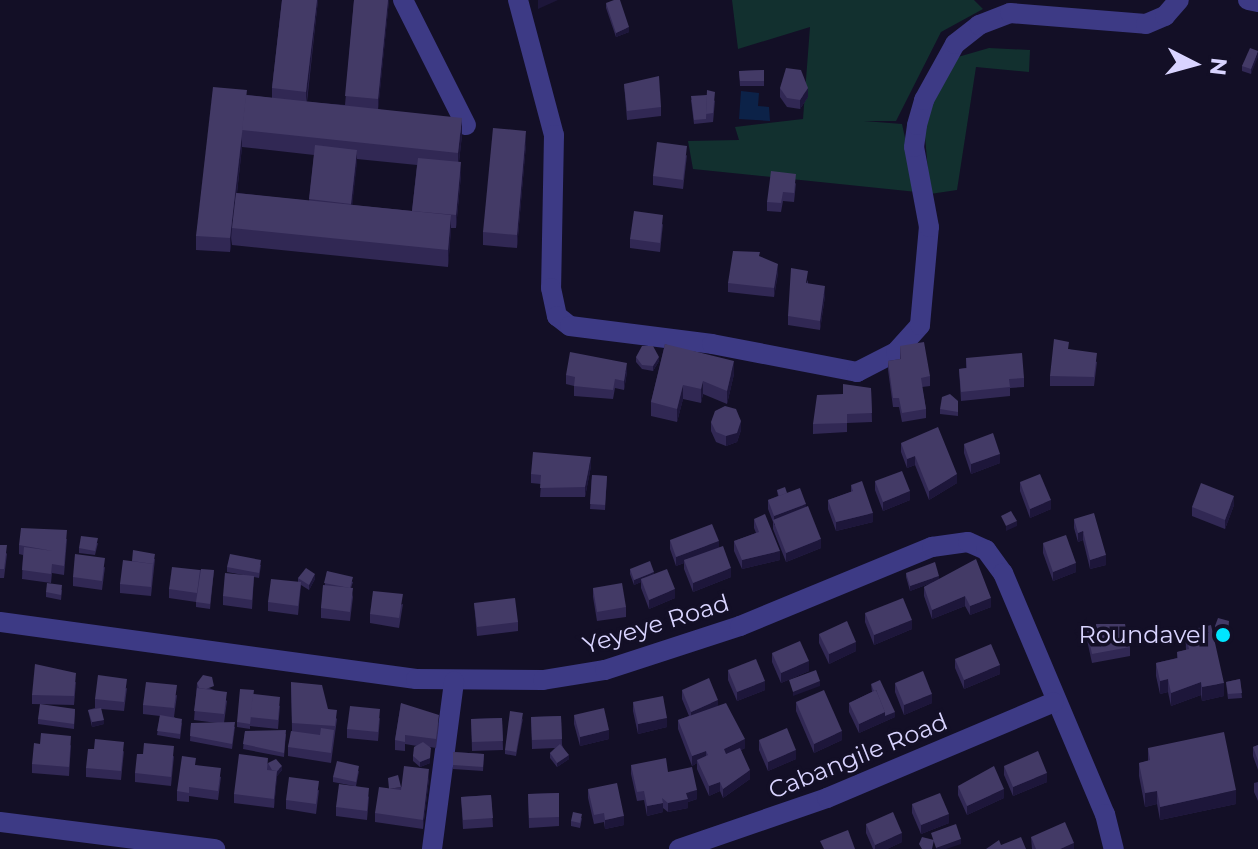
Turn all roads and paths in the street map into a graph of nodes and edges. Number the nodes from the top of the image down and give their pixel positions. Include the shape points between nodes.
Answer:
1 (403, 0) edge
2 (518, 0) edge
3 (1179, 0) edge
4 (1248, 0) edge
5 (1258, 2) edge
6 (466, 125) dead end
7 (0, 622) edge
8 (454, 681) junction
9 (1054, 702) junction
10 (0, 822) edge
11 (215, 849) edge
12 (432, 849) edge
13 (679, 849) edge
14 (1114, 849) edge

1 - 6 street
2 - 3 street via 554,135 551,288 557,316 570,326 712,344 857,372 896,352 920,325 929,227 914,147 924,100 955,44 979,25 1010,13 1146,24 1165,16
4 - 5 street
7 - 8 street, Yeyeye Road
8 - 9 street, Yeyeye Road via 543,680 605,670 740,626 932,547 968,542 996,560
8 - 12 street
9 - 13 street, Cabangile Road via 827,798
9 - 14 street, Yeyeye Road via 1105,814
10 - 11 street

